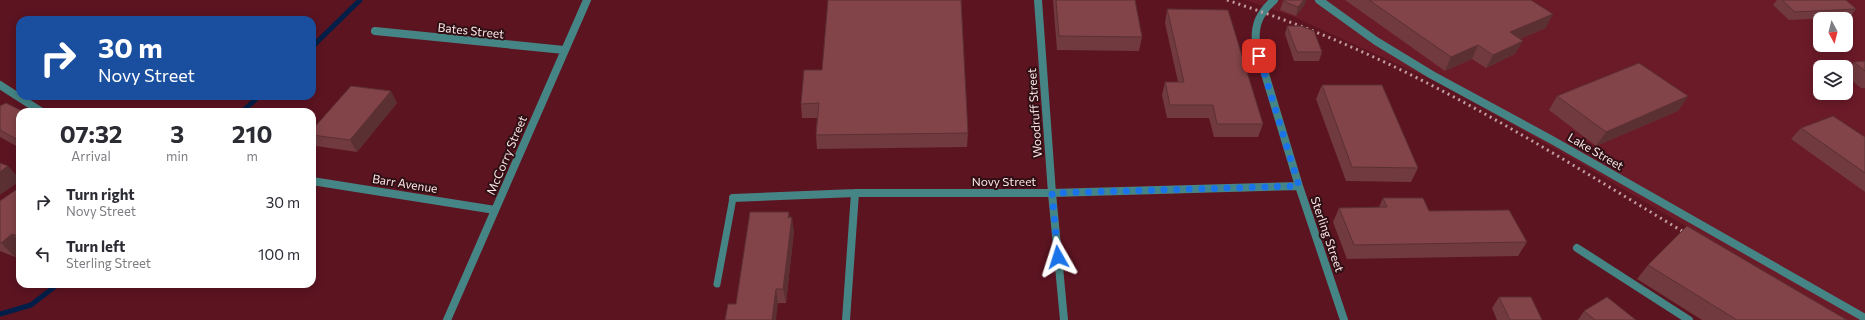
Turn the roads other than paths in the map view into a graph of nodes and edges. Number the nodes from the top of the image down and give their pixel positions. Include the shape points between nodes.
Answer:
1 (587, 0) edge
2 (1038, 0) edge
3 (1274, 0) edge
4 (1319, 0) edge
5 (375, 31) dead end
6 (564, 50) junction
7 (0, 85) edge
8 (16, 95) edge
9 (23, 100) edge
10 (36, 108) edge
11 (316, 182) edge
12 (1299, 186) junction
13 (855, 193) junction
14 (1052, 193) junction
15 (733, 198) joint
16 (495, 210) junction
17 (1577, 248) dead end
18 (717, 284) dead end
19 (1865, 318) edge
20 (447, 320) edge
21 (846, 320) edge
22 (1064, 320) edge
23 (1344, 320) edge
24 (1689, 320) edge

1 - 6 street, McCorry Street
2 - 14 street, Woodruff Street
3 - 12 street, Sterling Street via 1262,11 1254,31
4 - 19 street, Lake Street via 1376,41 1432,76 1552,140
5 - 6 street, Bates Street
6 - 16 street, McCorry Street
7 - 8 street
9 - 10 street
11 - 16 street, Barr Avenue
12 - 14 street, Novy Street
12 - 23 street, Sterling Street
13 - 14 street, Novy Street
13 - 15 street, Novy Street
13 - 21 street
14 - 22 street, Woodruff Street
15 - 18 lane
16 - 20 street, McCorry Street
17 - 24 street

